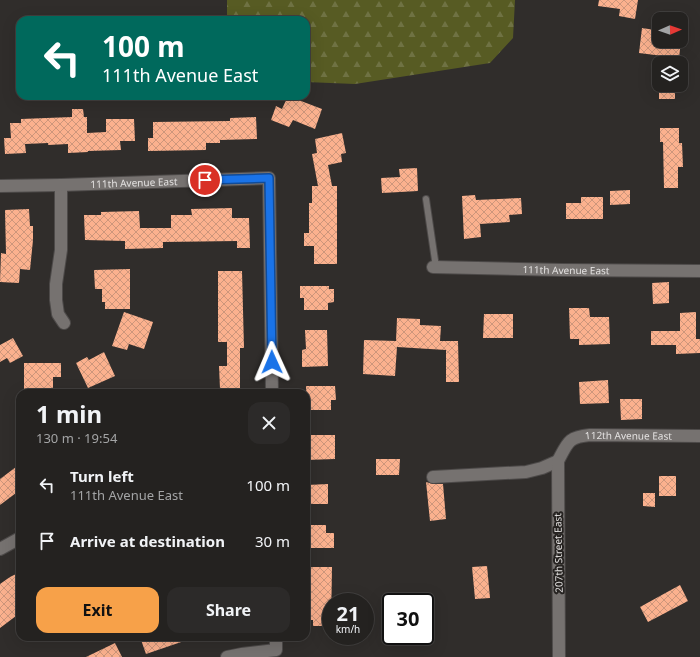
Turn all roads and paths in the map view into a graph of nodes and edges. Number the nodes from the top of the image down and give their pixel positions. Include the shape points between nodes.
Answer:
1 (62, 185) junction
2 (0, 186) edge
3 (426, 199) dead end
4 (434, 267) joint
5 (700, 271) edge
6 (64, 323) dead end
7 (272, 389) edge
8 (700, 436) edge
9 (564, 450) joint
10 (558, 461) junction
11 (434, 477) dead end
12 (16, 540) edge
13 (0, 549) edge
14 (276, 641) edge
15 (227, 657) edge
16 (559, 657) edge

1 - 2 street, 111th Avenue East
1 - 6 street via 61,250 56,300 58,314
1 - 7 street, 111th Avenue East via 269,178
3 - 4 lane
4 - 5 street, 111th Avenue East
8 - 9 street, 112th Avenue East via 581,436 568,441
9 - 10 street, 207th Street East
10 - 11 street via 526,472
10 - 16 street, 207th Street East
12 - 13 street
14 - 15 street via 276,650

